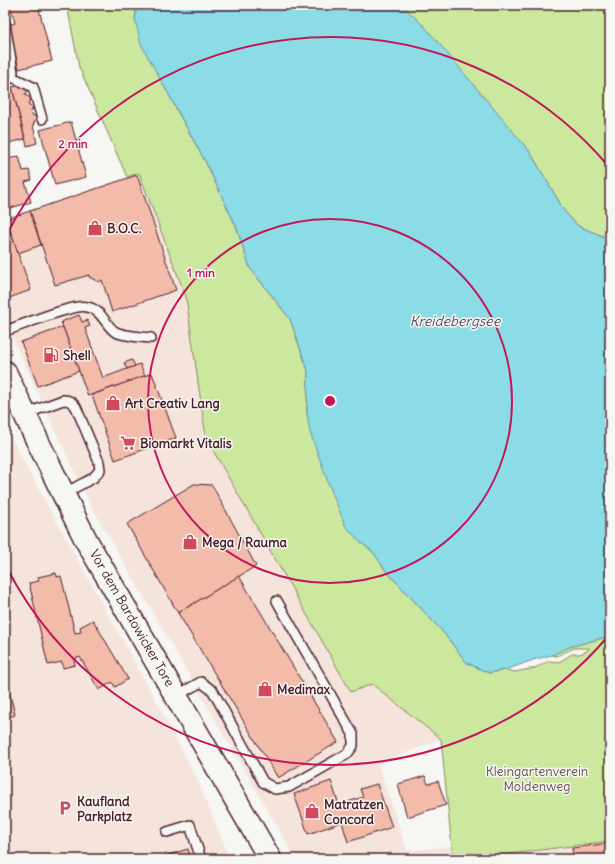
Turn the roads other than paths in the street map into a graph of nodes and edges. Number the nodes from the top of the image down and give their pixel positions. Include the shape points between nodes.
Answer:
1 (5, 24) edge
2 (6, 77) edge
3 (42, 118) dead end
4 (5, 332) edge
5 (150, 338) dead end
6 (5, 372) edge
7 (24, 414) junction
8 (63, 494) junction
9 (277, 601) dead end
10 (176, 696) junction
11 (167, 832) dead end
12 (201, 859) edge
13 (270, 859) edge

1 - 2 lane via 13,72
2 - 3 lane via 33,87
4 - 5 lane via 66,310 87,306 98,312 114,331
6 - 7 main road, Vor dem Bardowicker Tore
7 - 8 main road, Vor dem Bardowicker Tore
7 - 8 lane via 63,400 73,402 76,407 100,470 93,478
8 - 10 main road, Vor dem Bardowicker Tore via 86,540
9 - 10 lane via 352,734 353,746 347,754 289,787 275,789 263,782 213,691 201,682
10 - 13 main road, Vor dem Bardowicker Tore
11 - 12 lane via 190,825

